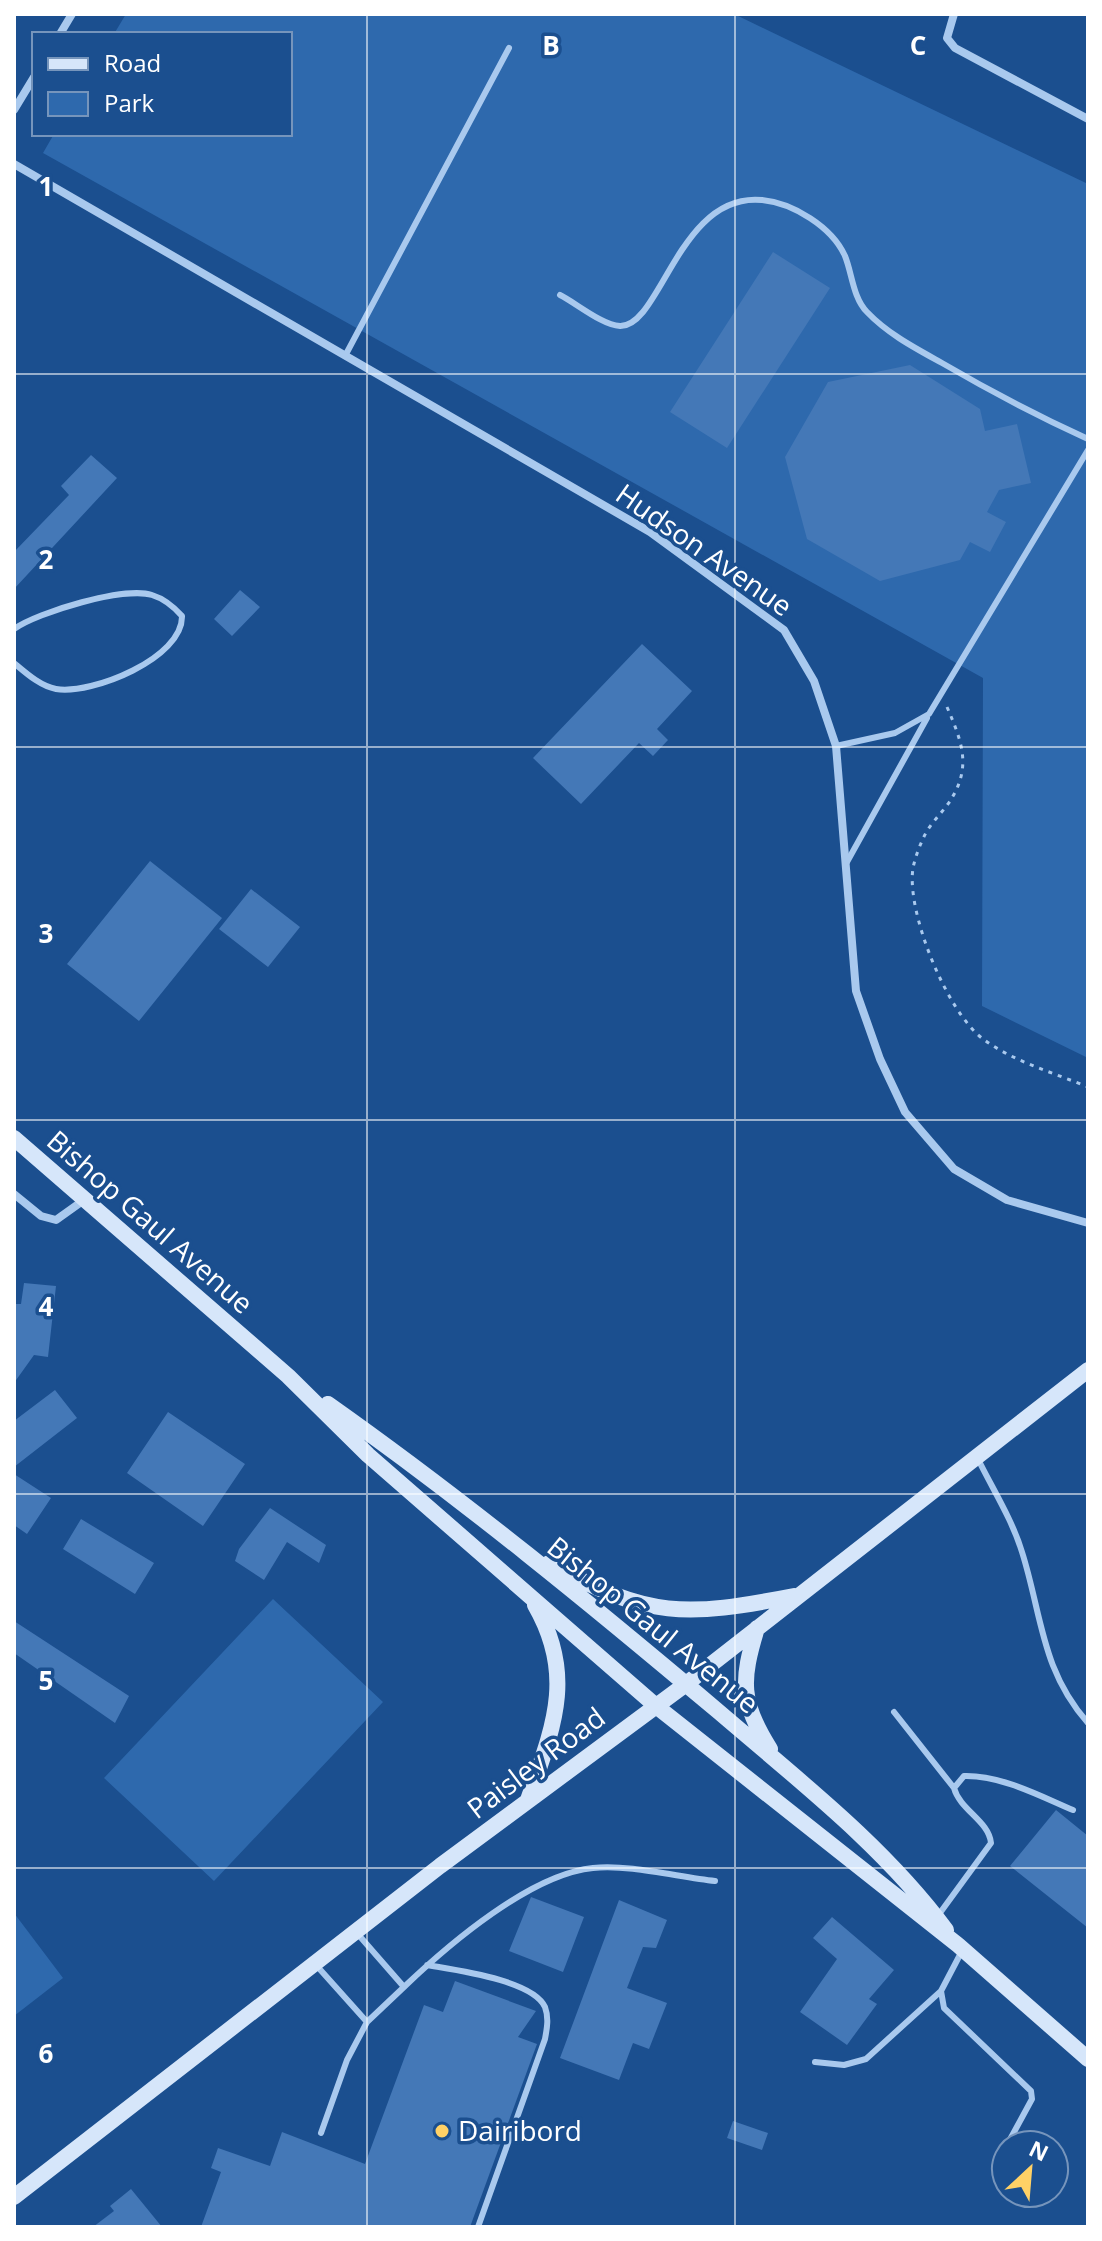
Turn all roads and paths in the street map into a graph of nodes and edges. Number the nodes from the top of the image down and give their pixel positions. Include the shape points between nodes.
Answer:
1 (72, 14) edge
2 (954, 14) edge
3 (61, 32) edge
4 (509, 48) dead end
5 (32, 80) edge
6 (14, 110) edge
7 (1088, 119) edge
8 (14, 164) edge
9 (560, 295) dead end
10 (345, 356) junction
11 (1088, 439) edge
12 (1088, 450) edge
13 (14, 629) edge
14 (14, 663) edge
15 (942, 696) junction
16 (929, 714) junction
17 (836, 746) junction
18 (847, 862) junction
19 (1088, 1087) edge
20 (14, 1138) edge
21 (14, 1194) edge
22 (84, 1200) junction
23 (1088, 1223) edge
24 (1088, 1370) edge
25 (288, 1376) junction
26 (977, 1457) junction
27 (509, 1541) junction
28 (527, 1591) junction
29 (796, 1595) junction
30 (758, 1626) junction
31 (686, 1684) junction
32 (656, 1706) junction
33 (894, 1712) dead end
34 (1088, 1723) edge
35 (779, 1763) junction
36 (954, 1788) junction
37 (527, 1801) junction
38 (1073, 1810) dead end
39 (715, 1881) dead end
40 (937, 1917) junction
41 (356, 1932) junction
42 (960, 1947) junction
43 (315, 1964) junction
44 (427, 1965) junction
45 (404, 1987) junction
46 (941, 1991) junction
47 (367, 2022) junction
48 (1088, 2059) edge
49 (815, 2062) dead end
50 (1016, 2129) edge
51 (321, 2133) dead end
52 (14, 2197) edge
53 (478, 2227) edge

1 - 3 street
2 - 7 street via 947,38 955,48
4 - 10 lane
5 - 6 street
8 - 10 street, Hudson Avenue
9 - 11 lane via 615,324 630,322 703,219 730,202 763,200 797,211 824,228 844,253 864,309 891,334 1008,402
10 - 17 street, Hudson Avenue via 650,532 784,630 814,681
12 - 15 lane
13 - 14 lane via 48,612 107,597 150,594 182,616 177,636 152,661 104,681 55,689
15 - 16 lane
15 - 19 path via 965,749 951,799 924,835 913,869 929,952 950,1002 980,1037 1014,1059
16 - 17 lane via 895,733
16 - 18 lane
17 - 18 street, Hudson Avenue
18 - 23 street, Hudson Avenue via 856,991 905,1112 954,1169 1007,1200
20 - 22 main road, Bishop Gaul Avenue
21 - 22 street via 41,1216 56,1220
22 - 25 main road, Bishop Gaul Avenue
24 - 26 main road, Paisley Road
25 - 27 main road, Bishop Gaul Avenue via 429,1475
25 - 28 main road, Bishop Gaul Avenue via 368,1455
26 - 29 main road, Paisley Road
26 - 34 lane via 1018,1539 1052,1667
27 - 29 main road via 587,1585 653,1609 722,1610
27 - 31 main road, Bishop Gaul Avenue
28 - 32 main road, Bishop Gaul Avenue
28 - 37 main road via 554,1646 560,1682 548,1742
29 - 30 main road, Paisley Road
30 - 31 main road, Paisley Road
30 - 35 main road via 746,1663 747,1707
31 - 32 main road, Paisley Road
31 - 35 main road, Bishop Gaul Avenue
32 - 37 main road, Paisley Road
32 - 42 main road, Bishop Gaul Avenue
33 - 36 lane
35 - 40 main road, Bishop Gaul Avenue via 867,1842
36 - 38 lane via 964,1776 976,1776
36 - 40 lane via 957,1800 990,1835 991,1843
37 - 41 main road, Paisley Road
39 - 44 lane via 596,1867 564,1873 522,1893
40 - 42 main road, Bishop Gaul Avenue
41 - 43 main road, Paisley Road
41 - 45 lane
42 - 46 lane
42 - 48 main road, Bishop Gaul Avenue
43 - 47 lane
43 - 52 main road, Paisley Road
44 - 45 lane
44 - 53 lane via 528,1991 544,2004 548,2018
45 - 47 lane
46 - 49 lane via 866,2059 844,2065
46 - 50 lane via 944,2008 957,2024 1031,2091
47 - 51 lane

